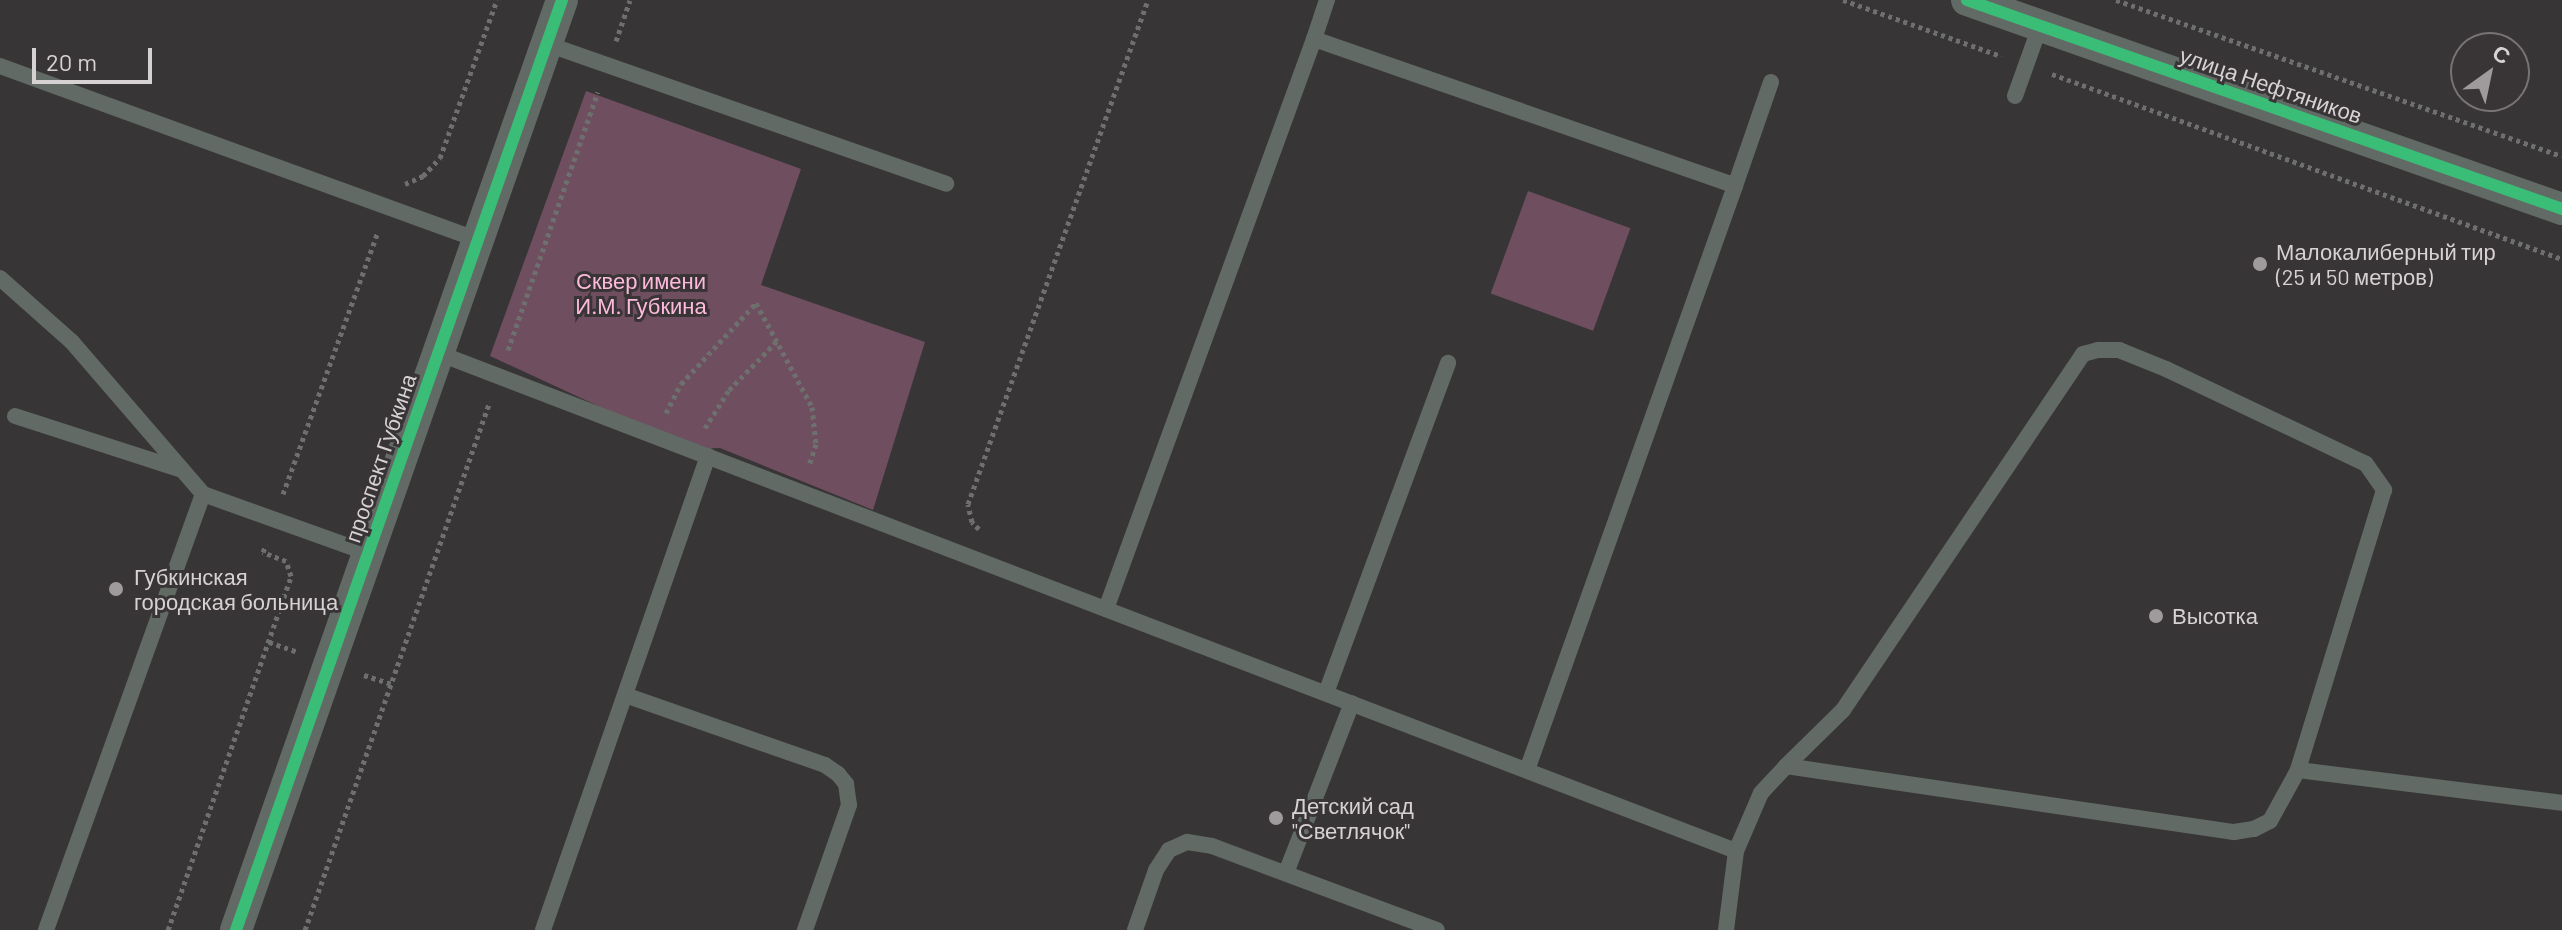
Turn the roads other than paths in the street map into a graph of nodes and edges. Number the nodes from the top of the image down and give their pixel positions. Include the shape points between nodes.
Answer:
1 (562, 0) edge
2 (1327, 0) edge
3 (1967, 0) edge
4 (2040, 26) junction
5 (1314, 39) junction
6 (547, 44) junction
7 (0, 66) edge
8 (1771, 82) dead end
9 (2015, 96) dead end
10 (946, 184) dead end
11 (1735, 186) junction
12 (2562, 209) edge
13 (478, 240) junction
14 (0, 278) edge
15 (438, 353) junction
16 (1448, 363) dead end
17 (15, 416) dead end
18 (708, 456) junction
19 (184, 471) junction
20 (203, 494) junction
21 (368, 553) junction
22 (1106, 609) junction
23 (1326, 693) junction
24 (625, 695) junction
25 (1352, 703) junction
26 (1786, 766) junction
27 (1527, 770) junction
28 (2298, 770) junction
29 (2562, 803) edge
30 (1736, 851) junction
31 (1286, 873) junction
32 (46, 930) edge
33 (236, 930) edge
34 (543, 930) edge
35 (805, 930) edge
36 (1135, 930) edge
37 (1437, 930) edge
38 (1726, 930) edge

1 - 6 street, проспект Губкина
2 - 5 lane
3 - 4 street, улица Нефтяников
4 - 9 lane
4 - 12 street, улица Нефтяников
5 - 11 lane
5 - 22 lane
6 - 10 lane
6 - 13 street, проспект Губкина
7 - 13 lane
8 - 11 lane
11 - 27 lane
13 - 15 street, проспект Губкина
14 - 19 lane via 72,342
15 - 18 lane
15 - 21 street, проспект Губкина
16 - 23 lane
17 - 19 lane
18 - 22 lane
18 - 24 lane
19 - 20 lane
20 - 21 lane
20 - 32 lane
21 - 33 street, проспект Губкина
22 - 23 lane
23 - 25 lane
24 - 34 lane
24 - 35 lane via 825,765 846,784 849,805
25 - 27 lane
25 - 31 lane
26 - 28 lane via 2234,832 2270,821
26 - 28 lane via 1843,710 2083,354 2119,350 2366,464 2384,490
26 - 30 lane via 1761,793
27 - 30 lane
28 - 29 lane
30 - 38 lane
31 - 36 lane via 1187,842 1169,850 1156,870
31 - 37 lane

